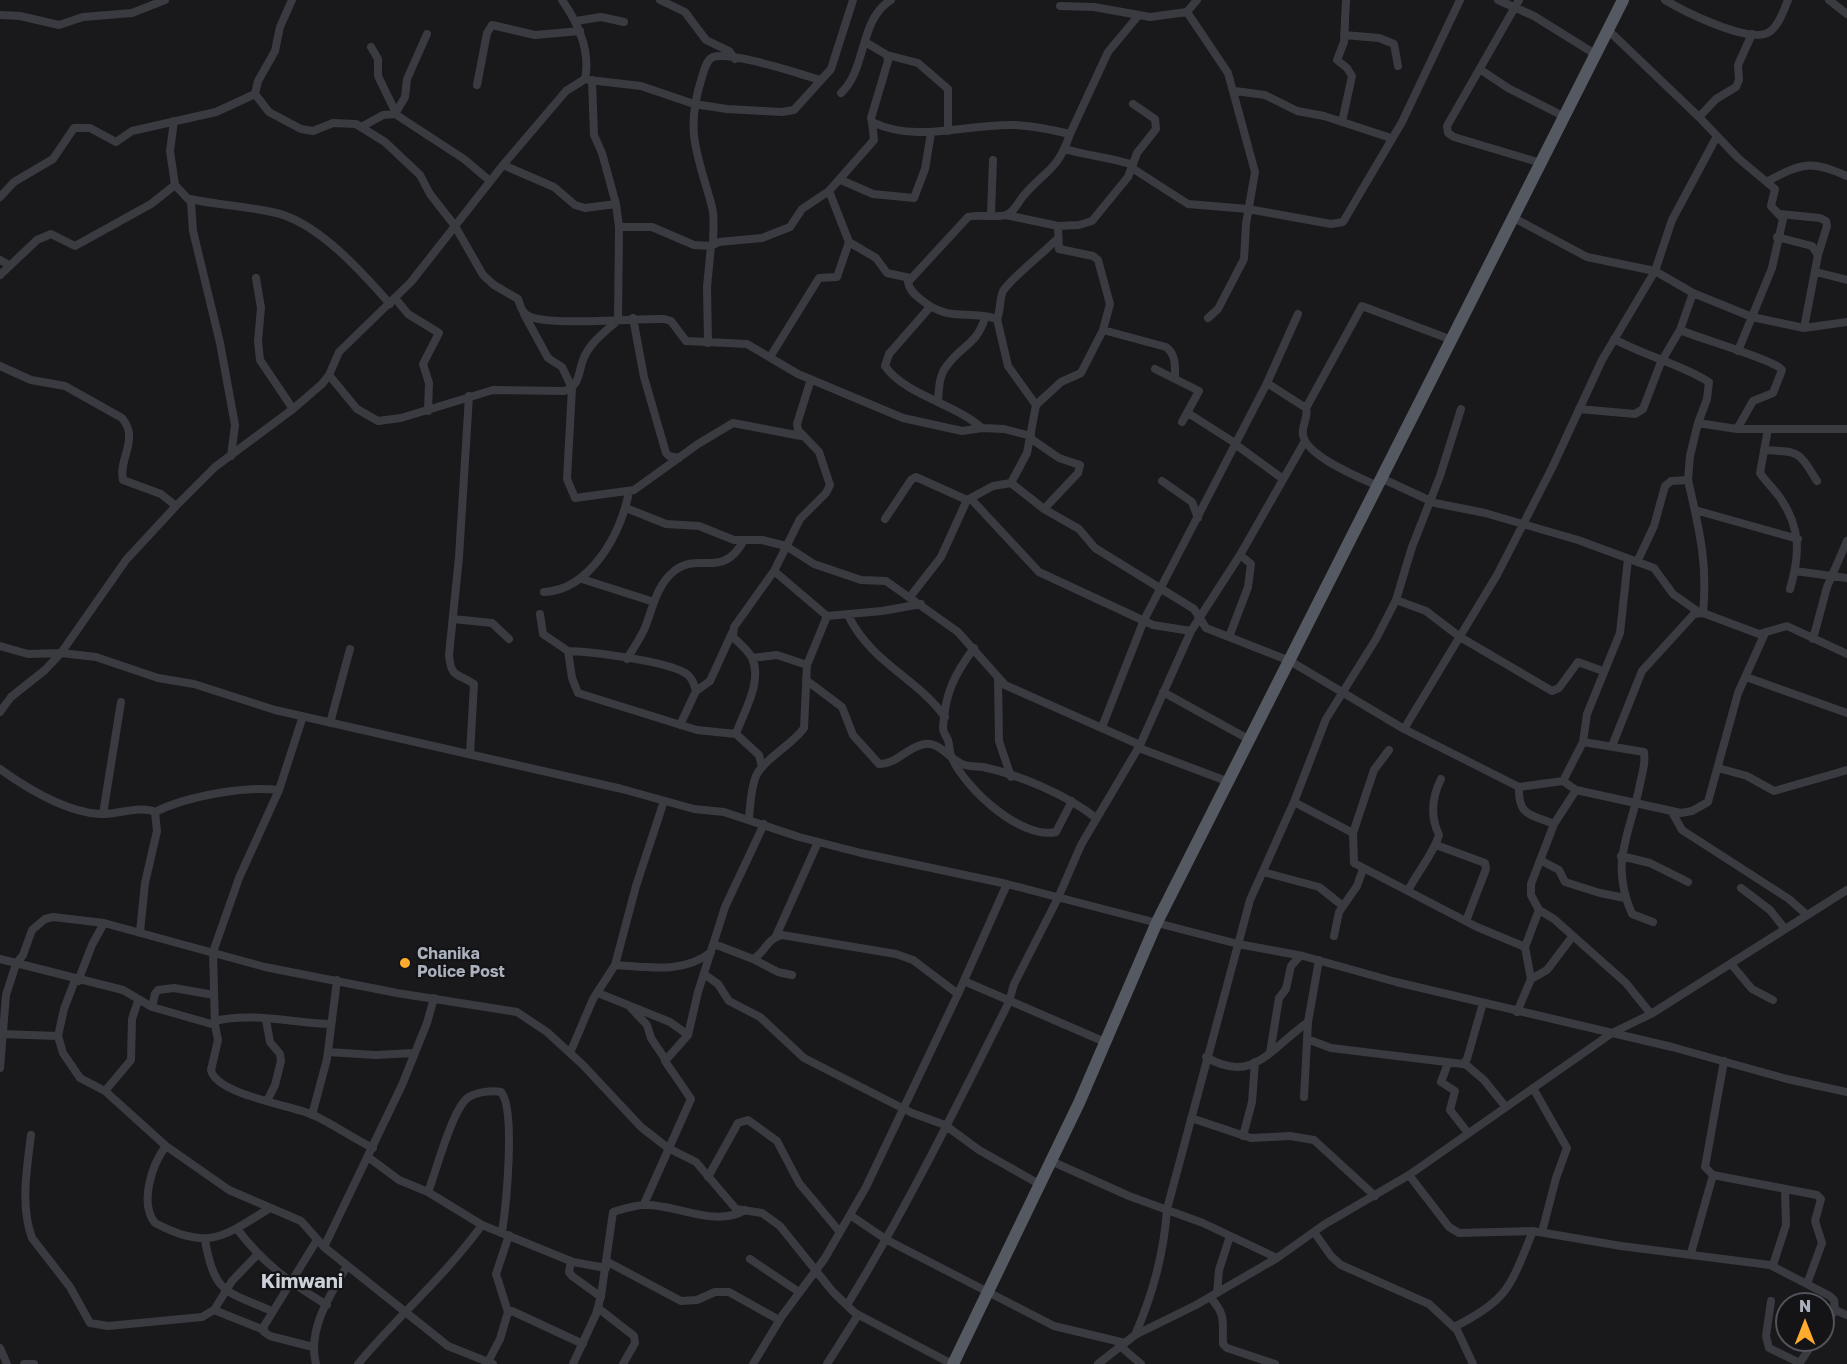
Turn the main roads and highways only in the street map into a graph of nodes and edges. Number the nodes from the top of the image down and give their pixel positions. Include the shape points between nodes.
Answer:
1 (1623, 0) edge
2 (952, 1364) edge

1 - 2 main road via 1157,922 1051,1161

